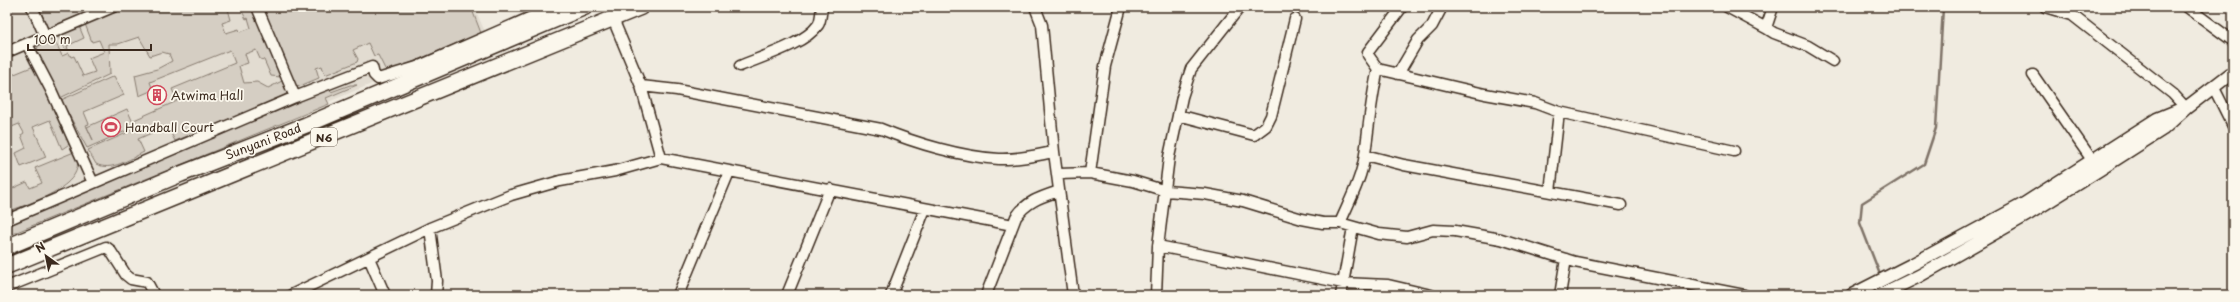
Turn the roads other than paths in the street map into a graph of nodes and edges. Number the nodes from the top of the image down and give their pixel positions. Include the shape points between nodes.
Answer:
1 (32, 7) edge
2 (113, 7) edge
3 (257, 7) edge
4 (554, 7) edge
5 (585, 7) edge
6 (641, 7) edge
7 (822, 7) edge
8 (1035, 7) edge
9 (1121, 7) edge
10 (1240, 7) edge
11 (1402, 7) edge
12 (1442, 7) edge
13 (1727, 7) edge
14 (1773, 7) edge
15 (2045, 7) edge
16 (2187, 7) edge
17 (613, 19) junction
18 (1295, 19) dead end
19 (1766, 28) junction
20 (45, 36) junction
21 (2233, 42) edge
22 (27, 44) junction
23 (7, 52) edge
24 (1833, 61) dead end
25 (740, 66) dead end
26 (1378, 69) junction
27 (1398, 74) junction
28 (2033, 75) dead end
29 (2230, 78) edge
30 (641, 86) junction
31 (2214, 88) junction
32 (295, 97) junction
33 (2186, 108) junction
34 (1559, 112) junction
35 (1178, 115) junction
36 (2233, 126) edge
37 (1734, 151) dead end
38 (1054, 152) junction
39 (1365, 155) junction
40 (660, 158) junction
41 (2092, 160) junction
42 (729, 172) junction
43 (1090, 173) junction
44 (1058, 174) junction
45 (93, 183) junction
46 (830, 189) junction
47 (1059, 191) junction
48 (1166, 191) junction
49 (1550, 192) junction
50 (1621, 205) dead end
51 (925, 208) junction
52 (7, 220) edge
53 (65, 222) junction
54 (1340, 223) junction
55 (1013, 225) junction
56 (1353, 227) junction
57 (430, 228) junction
58 (90, 231) junction
59 (1158, 246) junction
60 (7, 247) edge
61 (369, 258) junction
62 (1566, 259) junction
63 (7, 266) edge
64 (1343, 283) junction
65 (7, 287) edge
66 (154, 295) edge
67 (291, 295) edge
68 (385, 295) edge
69 (436, 295) edge
70 (678, 295) edge
71 (787, 295) edge
72 (891, 295) edge
73 (986, 295) edge
74 (1073, 295) edge
75 (1156, 295) edge
76 (1341, 295) edge
77 (1430, 295) edge
78 (1560, 295) edge
79 (1744, 295) edge
80 (1852, 295) edge
81 (1880, 295) edge

1 - 20 street
2 - 20 street
3 - 32 street
4 - 32 street via 384,79 378,79 374,75 372,67
5 - 53 main road, Sunyani Road / N6 via 306,125
6 - 17 main road, N6
7 - 25 street via 819,24 814,30 791,45
8 - 38 street via 1042,25
9 - 43 street via 1105,66
10 - 35 street via 1192,69
11 - 26 street via 1368,52 1368,56
12 - 27 street via 1432,26 1418,40
13 - 19 street
14 - 19 street
15 - 33 street via 2072,15 2173,94
16 - 21 street
17 - 30 street
17 - 58 main road, N6
18 - 35 street via 1271,116 1266,126 1254,135
19 - 24 street via 1808,46
20 - 22 street
22 - 23 street
22 - 45 street
26 - 27 street
26 - 39 street via 1368,116
27 - 34 street via 1535,103
28 - 41 street
29 - 31 street
30 - 38 street via 677,90 881,129 898,136 975,156 1001,160
30 - 40 street
31 - 33 street
31 - 36 street
32 - 45 street
33 - 41 street via 2157,119
33 - 81 street via 2163,129 2030,214
34 - 37 street
34 - 49 street
35 - 48 street via 1169,157
38 - 44 street
39 - 49 street via 1404,165
39 - 54 street via 1353,194
40 - 42 street
40 - 57 street via 511,194
41 - 80 street via 2024,204
42 - 46 street
42 - 70 street
43 - 44 street
43 - 48 street via 1133,181
44 - 47 street
45 - 52 street
46 - 51 street
46 - 71 street
47 - 55 street via 1037,198 1022,208
47 - 74 street
48 - 54 street via 1236,199 1266,206 1302,219
48 - 59 street
49 - 50 street
51 - 55 street
51 - 72 street
53 - 58 main road
53 - 60 main road, Sunyani Road / N6
54 - 56 street
55 - 73 street
56 - 62 street via 1379,234 1407,237 1433,230 1455,231 1501,239
56 - 64 street
57 - 61 street
57 - 69 street
58 - 63 main road, N6
59 - 64 street
59 - 75 street
61 - 67 street
61 - 68 street
62 - 78 street
62 - 79 street
64 - 76 street
64 - 77 street via 1388,285
65 - 66 street via 106,247 126,275 131,279 146,282

